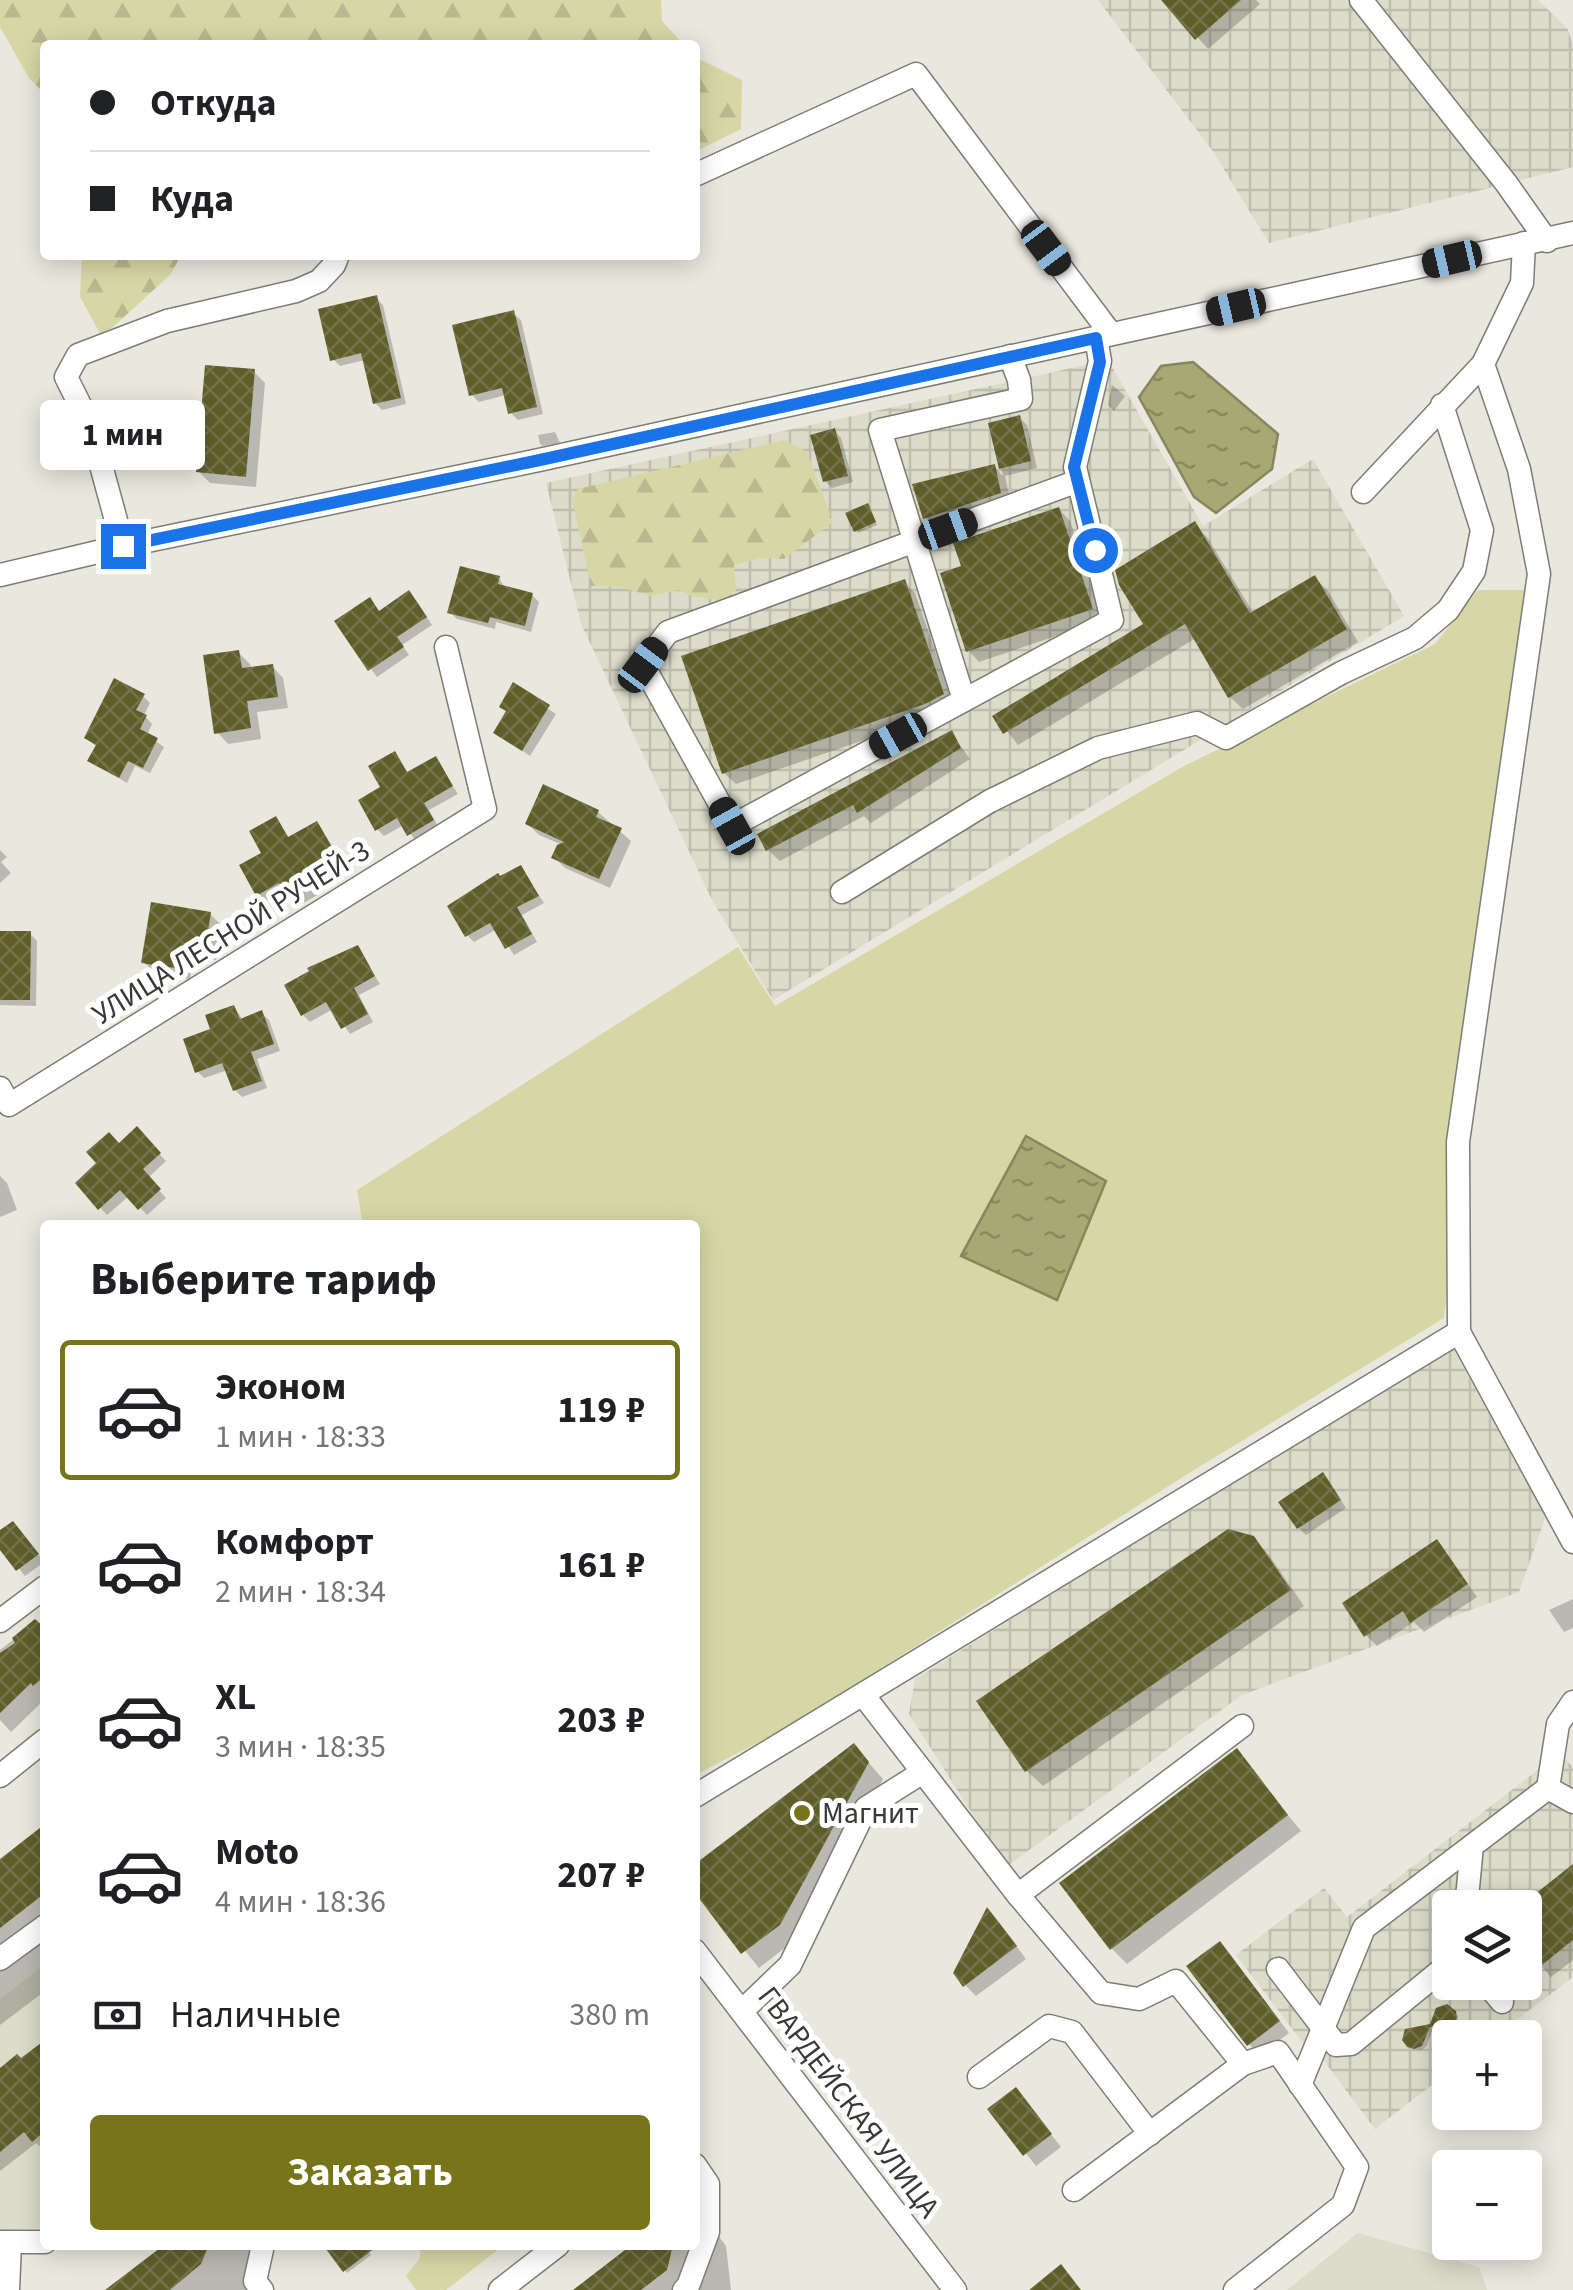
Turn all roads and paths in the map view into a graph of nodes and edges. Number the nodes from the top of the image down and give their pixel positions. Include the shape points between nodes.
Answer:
1 (1361, 0) edge
2 (700, 174) edge
3 (1573, 232) edge
4 (1536, 242) junction
5 (336, 260) edge
6 (1104, 336) junction
7 (1010, 356) junction
8 (1483, 364) junction
9 (1442, 405) junction
10 (1078, 481) junction
11 (1363, 492) dead end
12 (915, 541) junction
13 (123, 546) junction
14 (0, 576) edge
15 (446, 647) dead end
16 (964, 700) junction
17 (842, 892) dead end
18 (3, 1101) edge
19 (1459, 1332) junction
20 (1573, 1542) edge
21 (40, 1591) edge
22 (0, 1621) edge
23 (864, 1696) junction
24 (1573, 1702) edge
25 (1242, 1726) dead end
26 (40, 1744) edge
27 (923, 1772) junction
28 (0, 1776) edge
29 (1548, 1788) junction
30 (700, 1793) edge
31 (1573, 1802) edge
32 (1472, 1846) junction
33 (1468, 1890) edge
34 (1018, 1896) junction
35 (40, 1930) edge
36 (700, 1957) edge
37 (0, 1960) edge
38 (1278, 1969) dead end
39 (1432, 1977) edge
40 (742, 2011) junction
41 (1324, 2028) junction
42 (1243, 2064) junction
43 (980, 2077) dead end
44 (1300, 2085) junction
45 (1150, 2134) junction
46 (700, 2172) edge
47 (1074, 2190) dead end
48 (40, 2242) edge
49 (5, 2243) edge
50 (262, 2250) edge
51 (552, 2250) edge
52 (254, 2287) edge
53 (8, 2290) edge
54 (500, 2290) edge
55 (684, 2290) edge
56 (955, 2290) edge
57 (1235, 2290) edge

1 - 4 street via 1506,183
2 - 6 street via 916,74
3 - 4 street
4 - 6 street
4 - 8 street
5 - 13 street via 318,281 296,291 167,320 78,355 66,377 90,425
6 - 7 street
6 - 10 street via 1074,467
7 - 12 street via 1020,399 880,430
7 - 13 street
8 - 9 street
8 - 19 street via 1519,469 1539,574 1458,1142
9 - 11 street
9 - 17 street via 1482,530 1474,571 1448,610 1416,638 1226,738 1197,724 1098,748 990,801
10 - 12 street
10 - 16 street via 1112,620
12 - 16 street
12 - 16 street via 668,632 643,665 732,826
13 - 14 street
15 - 18 street, УЛИЦА ЛЕСНОЙ РУЧЕЙ-3 via 485,809
19 - 20 street
19 - 23 street
21 - 22 street
23 - 27 street
23 - 30 street
24 - 29 street via 1558,1724
25 - 34 street
26 - 28 street
27 - 34 street
27 - 40 street via 866,1808 790,1964
29 - 31 street
29 - 32 street
32 - 33 street
32 - 41 street via 1364,1928
34 - 42 street via 1101,1993 1139,1999 1176,1981
35 - 37 street
36 - 40 street, ГВАРДЕЙСКАЯ УЛИЦА
38 - 41 street
39 - 41 street via 1351,2044 1336,2045
40 - 56 street, ГВАРДЕЙСКАЯ УЛИЦА
41 - 44 street
42 - 44 street via 1278,2052
42 - 45 street
43 - 45 street via 1048,2026 1072,2032
44 - 57 street via 1357,2167 1343,2205
45 - 47 street
46 - 55 street via 708,2184 708,2232
48 - 49 street
49 - 53 street
50 - 52 street
51 - 54 street

